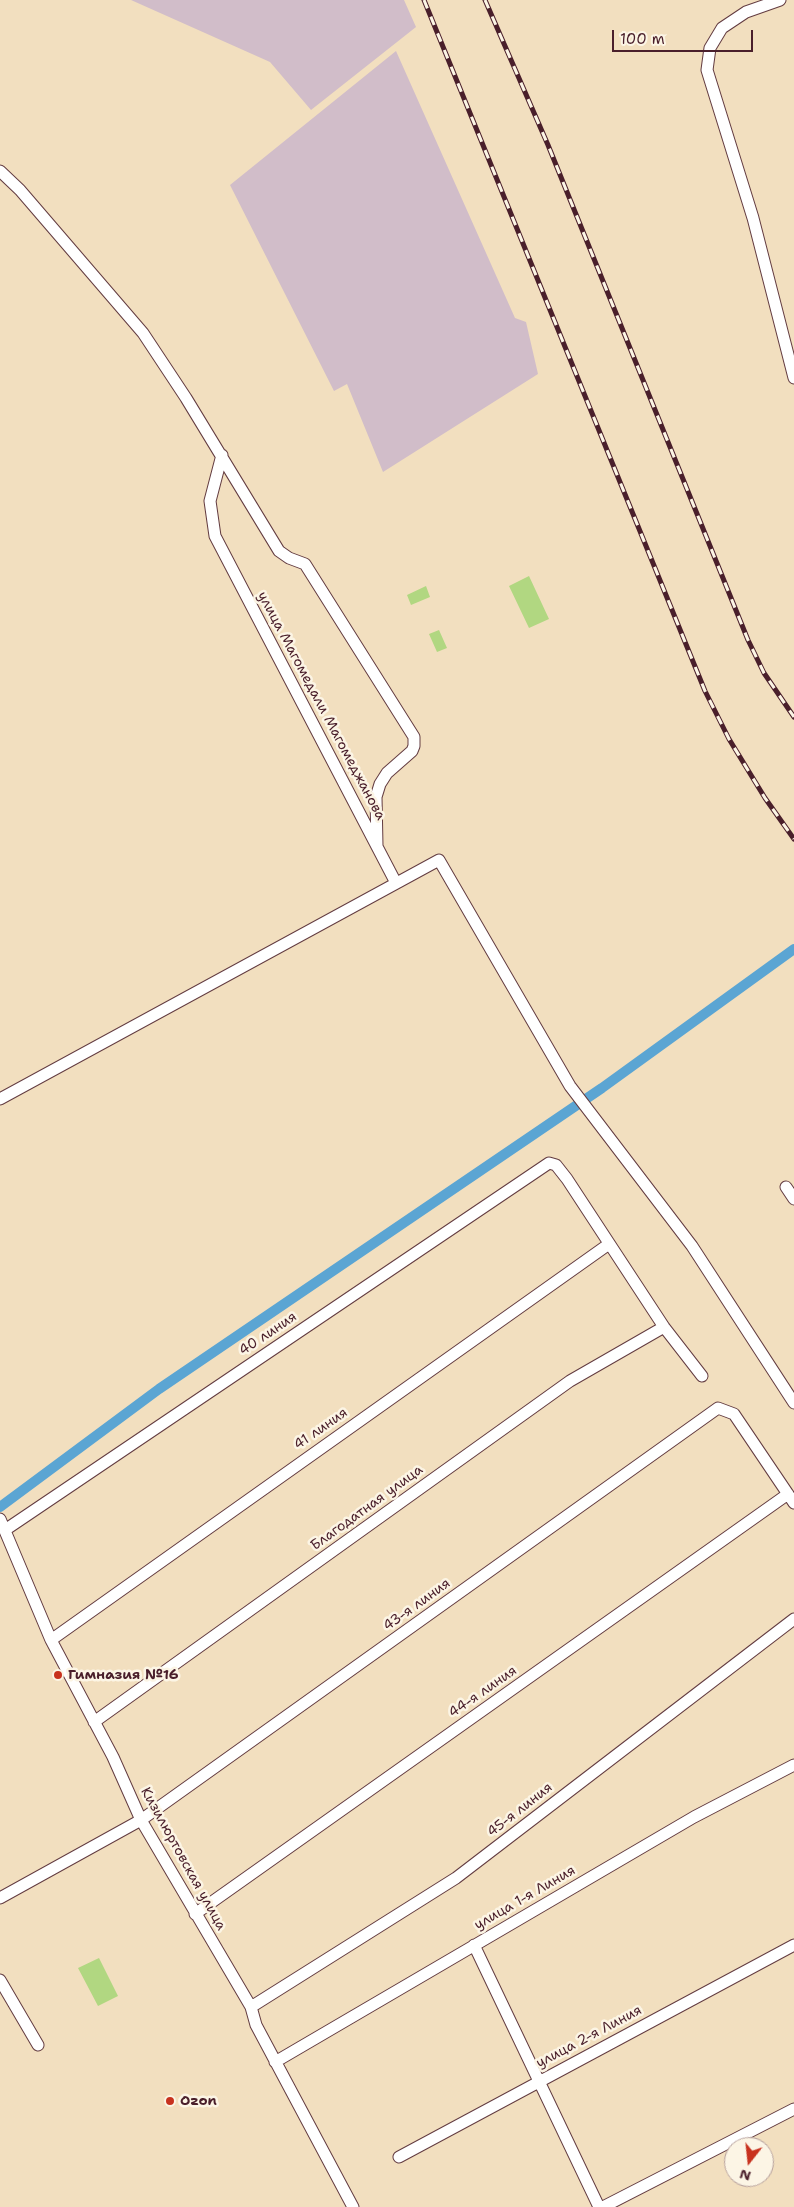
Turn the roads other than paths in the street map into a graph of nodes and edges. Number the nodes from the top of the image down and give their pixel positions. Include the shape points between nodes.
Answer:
1 (780, 0) edge
2 (0, 171) edge
3 (794, 378) edge
4 (222, 455) junction
5 (377, 846) junction
6 (396, 883) junction
7 (0, 1099) edge
8 (786, 1187) dead end
9 (794, 1199) edge
10 (609, 1244) junction
11 (664, 1327) junction
12 (702, 1376) dead end
13 (794, 1403) edge
14 (791, 1499) edge
15 (2, 1523) edge
16 (794, 1618) edge
17 (51, 1640) junction
18 (94, 1722) junction
19 (794, 1765) edge
20 (141, 1820) junction
21 (0, 1898) edge
22 (195, 1914) junction
23 (474, 1945) junction
24 (794, 1946) edge
25 (0, 1980) edge
26 (252, 2007) junction
27 (38, 2044) dead end
28 (275, 2062) junction
29 (539, 2080) junction
30 (794, 2109) edge
31 (399, 2157) dead end
32 (353, 2207) edge
33 (599, 2207) edge
34 (603, 2207) edge

1 - 3 street via 746,12 722,28 710,48 707,70 753,218
2 - 4 street via 143,333
4 - 5 street, улица Магомедали Магомеджановa via 210,501 215,536
4 - 5 street via 280,552 305,564 414,737 412,751 387,773 380,784 376,797
5 - 6 street, улица Магомедали Магомеджановa
6 - 7 street
6 - 13 street via 439,860 570,1086 692,1246
8 - 9 street
10 - 11 street
10 - 15 street, 40 линия via 556,1165 549,1163
10 - 17 street, 41 линия
11 - 12 street
11 - 18 street, Благодатная улица via 570,1381
14 - 20 street, 43-я линия via 734,1414 718,1408
14 - 22 street, 44-я линия
15 - 17 street, Кизилюртовская улица
16 - 26 street, 45-я линия via 456,1878
17 - 18 street, Кизилюртовская улица
18 - 20 street, Кизилюртовская улица
19 - 23 street, улица 1-я Линия via 694,1817
20 - 21 street, 43-я линия
20 - 22 street, Кизилюртовская улица
22 - 26 street, Кизилюртовская улица
23 - 28 street, улица 1-я Линия
23 - 29 street
24 - 29 street, улица 2-я Линия
25 - 27 street
26 - 28 street, Кизилюртовская улица via 256,2025
28 - 32 street, Кизилюртовская улица
29 - 31 street, улица 2-я Линия
29 - 33 street
30 - 34 street

